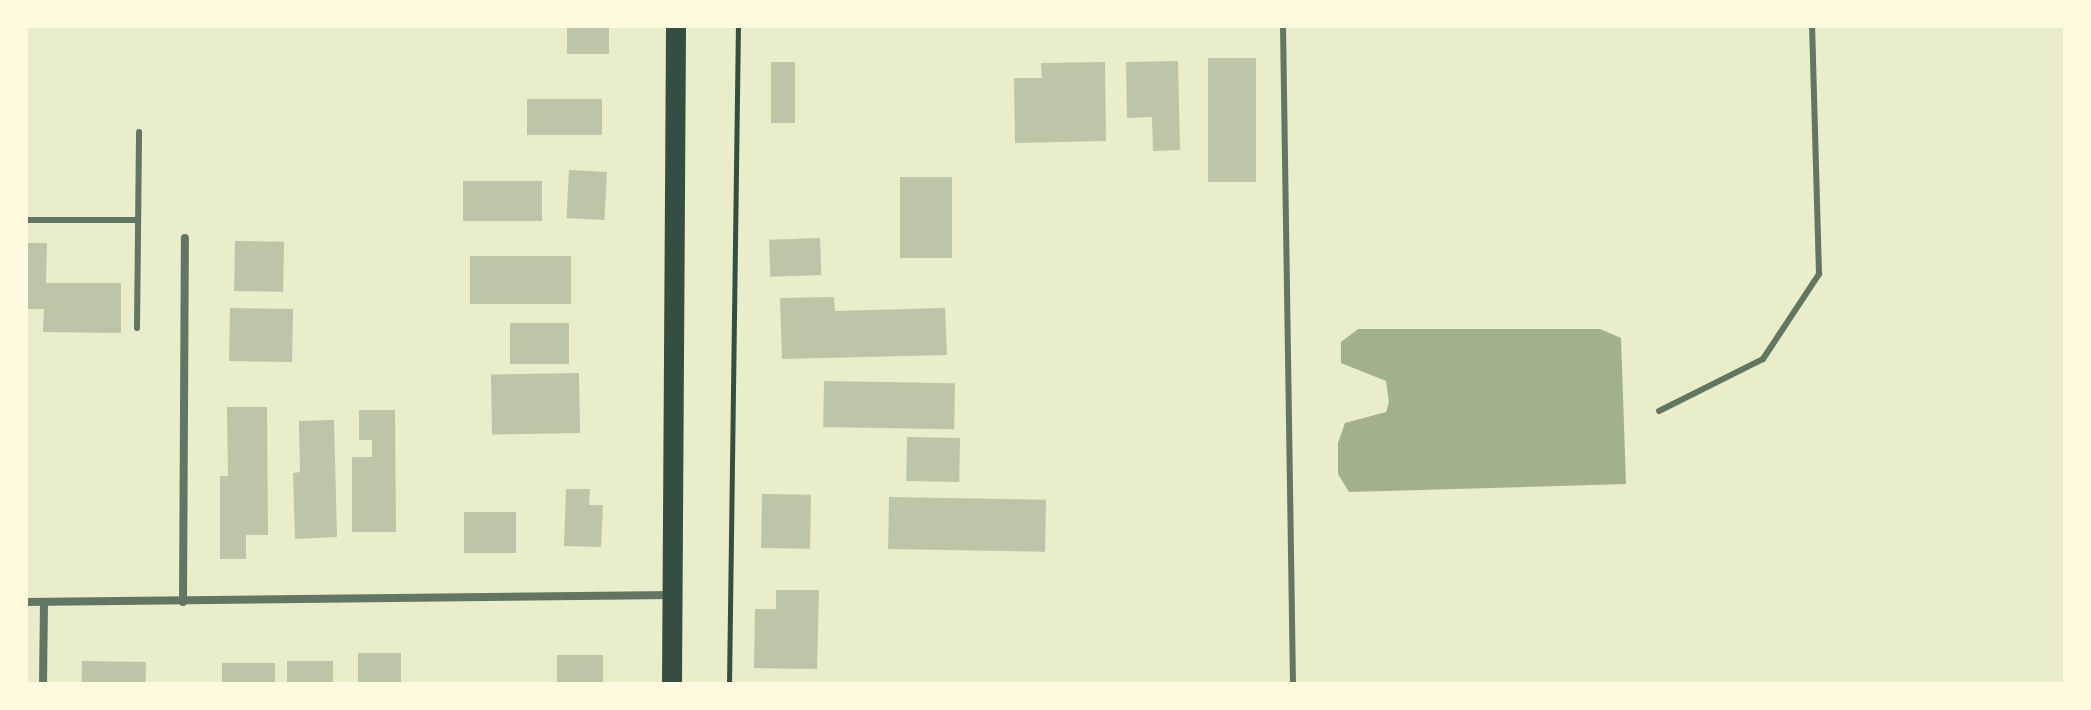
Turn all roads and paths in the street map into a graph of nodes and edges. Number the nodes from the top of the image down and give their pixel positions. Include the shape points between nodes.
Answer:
1 (676, 26) edge
2 (738, 26) edge
3 (1283, 26) edge
4 (1812, 26) edge
5 (139, 132) dead end
6 (26, 220) edge
7 (138, 220) junction
8 (185, 238) dead end
9 (137, 328) dead end
10 (1659, 411) dead end
11 (674, 595) junction
12 (26, 602) edge
13 (44, 602) junction
14 (183, 602) junction
15 (43, 684) edge
16 (672, 684) edge
17 (729, 684) edge
18 (1293, 684) edge

1 - 11 main road
2 - 17 path
3 - 18 lane
4 - 10 lane via 1819,274 1763,359
5 - 7 lane
6 - 7 lane
7 - 9 lane
8 - 14 street
11 - 14 street
11 - 16 main road
12 - 13 street
13 - 14 street
13 - 15 street

